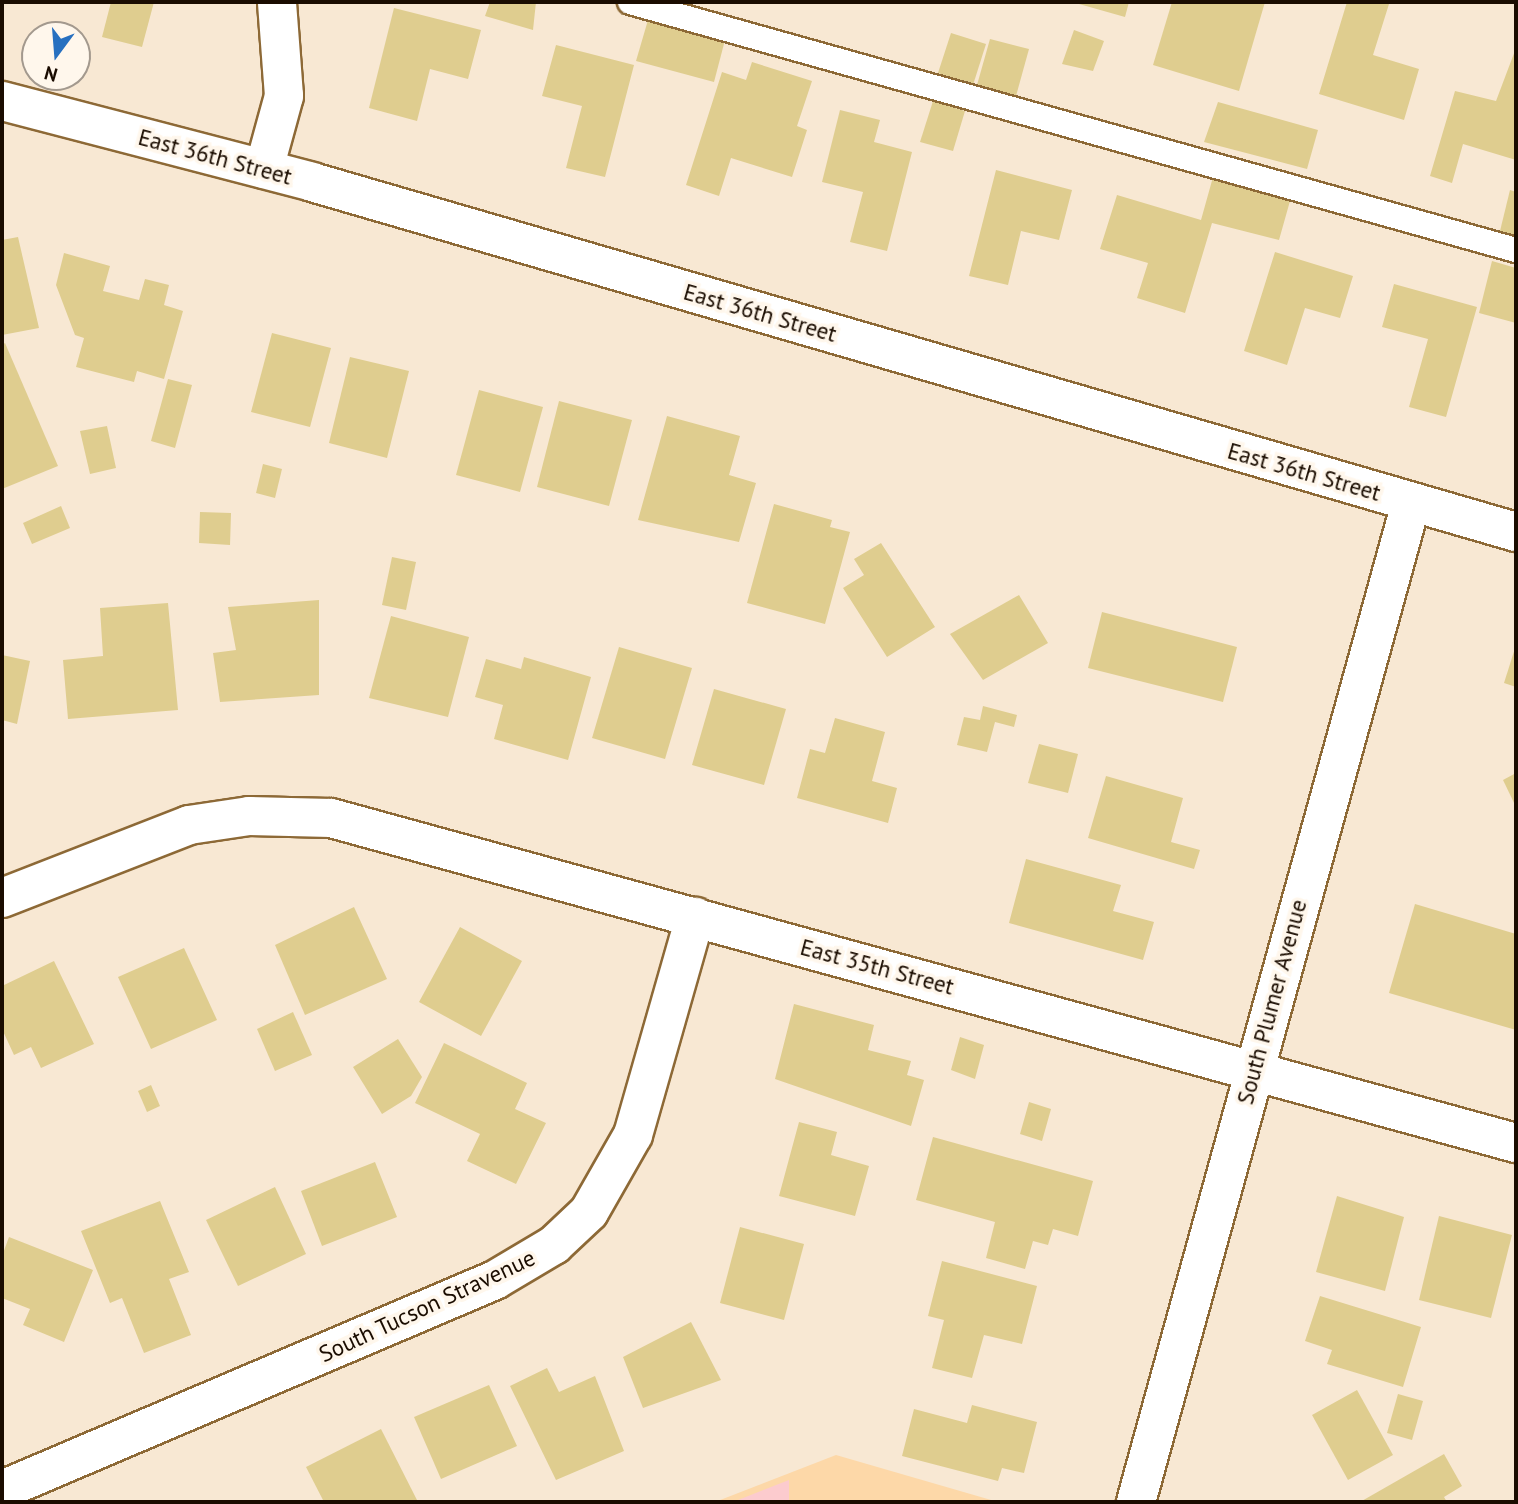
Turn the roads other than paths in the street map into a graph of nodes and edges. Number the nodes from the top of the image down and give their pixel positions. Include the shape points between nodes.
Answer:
1 (278, 2) edge
2 (630, 2) edge
3 (2, 102) edge
4 (264, 169) junction
5 (1516, 250) edge
6 (1411, 503) junction
7 (1516, 532) edge
8 (2, 898) edge
9 (695, 917) junction
10 (1253, 1070) junction
11 (1516, 1143) edge
12 (2, 1490) edge
13 (1136, 1502) edge

1 - 4 street via 284,96
2 - 5 lane
3 - 4 street, East 36th Street
4 - 6 street, East 36th Street
6 - 7 street, East 36th Street
6 - 10 street, South Plumer Avenue
8 - 9 street, East 35th Street via 123,846 234,818 331,818
9 - 10 street, East 35th Street
9 - 12 street, South Tucson Stravenue via 633,1135 589,1213 554,1245 495,1280
10 - 11 street, East 35th Street
10 - 13 street, South Plumer Avenue

